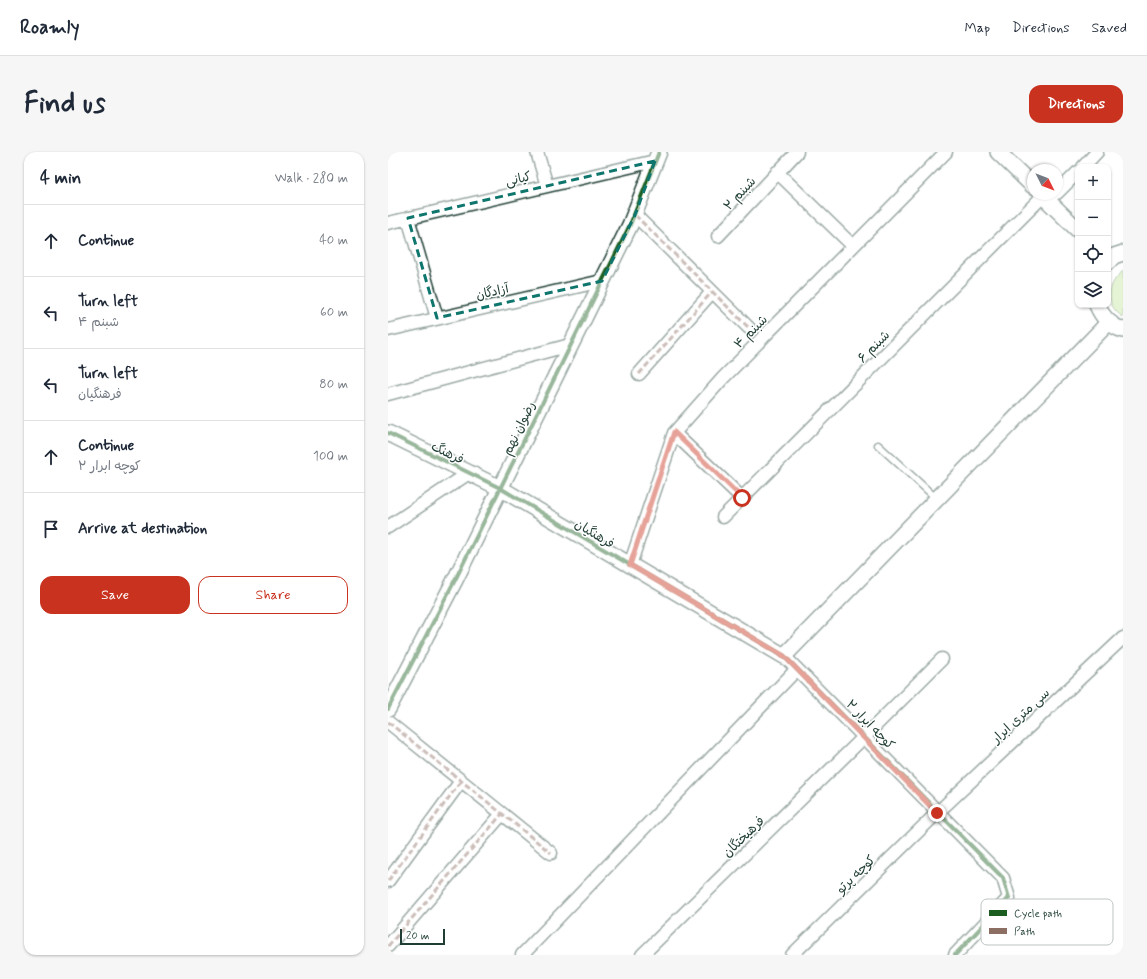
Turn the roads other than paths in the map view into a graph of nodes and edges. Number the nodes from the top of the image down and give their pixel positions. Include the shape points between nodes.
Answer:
1 (537, 152) edge
2 (797, 152) edge
3 (946, 152) edge
4 (998, 152) edge
5 (1097, 152) edge
6 (657, 156) edge
7 (1086, 164) edge
8 (777, 172) junction
9 (1075, 174) edge
10 (1027, 177) edge
11 (1063, 183) edge
12 (547, 186) junction
13 (1041, 200) edge
14 (1052, 200) edge
15 (634, 215) junction
16 (408, 218) junction
17 (388, 223) edge
18 (1075, 227) edge
19 (718, 236) dead end
20 (853, 246) junction
21 (1123, 253) edge
22 (1111, 258) edge
23 (602, 281) junction
24 (712, 292) junction
25 (1099, 308) edge
26 (437, 318) junction
27 (1109, 322) junction
28 (749, 328) dead end
29 (388, 330) edge
30 (1123, 330) edge
31 (570, 345) junction
32 (639, 374) dead end
33 (388, 394) edge
34 (674, 432) junction
35 (388, 433) edge
36 (878, 445) dead end
37 (469, 473) junction
38 (500, 488) junction
39 (742, 498) junction
40 (937, 499) junction
41 (723, 517) dead end
42 (388, 527) edge
43 (630, 565) junction
44 (1123, 638) edge
45 (784, 656) junction
46 (942, 659) dead end
47 (797, 669) junction
48 (388, 709) edge
49 (388, 722) edge
50 (864, 737) junction
51 (461, 781) junction
52 (937, 813) junction
53 (502, 814) junction
54 (551, 853) dead end
55 (388, 881) edge
56 (1008, 899) edge
57 (981, 928) edge
58 (388, 946) edge
59 (522, 955) edge
60 (642, 955) edge
61 (792, 955) edge
62 (955, 955) edge

1 - 12 street
2 - 8 street, شبنم ۲
3 - 20 street, شبنم ۴
4 - 10 street
5 - 7 street
6 - 12 street, کیانی
6 - 15 street, رضوان نهم
8 - 19 street, شبنم ۲
8 - 20 street
9 - 11 street, شبنم ۶
12 - 16 street, کیانی
13 - 39 street, شبنم ۶
14 - 18 street
15 - 23 street, رضوان نهم
15 - 24 street
16 - 17 street, کیانی
16 - 26 street
20 - 34 street, شبنم ۴ via 723,378
21 - 22 street
23 - 26 street, آزادگان
23 - 31 street, رضوان نهم
24 - 28 street
24 - 32 street
25 - 27 street
26 - 29 street, آزادگان
27 - 30 street
27 - 40 street
31 - 33 street
31 - 38 street, رضوان نهم
34 - 39 street
34 - 43 street, شبنم ۴
35 - 37 street, فرهنگ
36 - 40 lane
37 - 38 street, فرهنگ
37 - 42 street
38 - 43 street, فرهنگیان
38 - 48 street, رضوان نهم
39 - 41 street, شبنم ۶
40 - 45 street
43 - 45 street, فرهنگیان
44 - 52 street, سی متری ابرار
45 - 47 street, کوچه ابرار ۲
46 - 50 street, فرهیختگان
47 - 50 street, کوچه ابرار ۲
47 - 59 street
49 - 51 street
50 - 52 street, کوچه ابرار ۲
50 - 60 street, فرهیختگان
51 - 53 street
51 - 55 street
52 - 56 street, کوچه ابرار ۲ via 1003,878
52 - 61 street, کوچه پرتو
53 - 54 street
53 - 58 street
57 - 62 street, کوچه ابرار ۲

